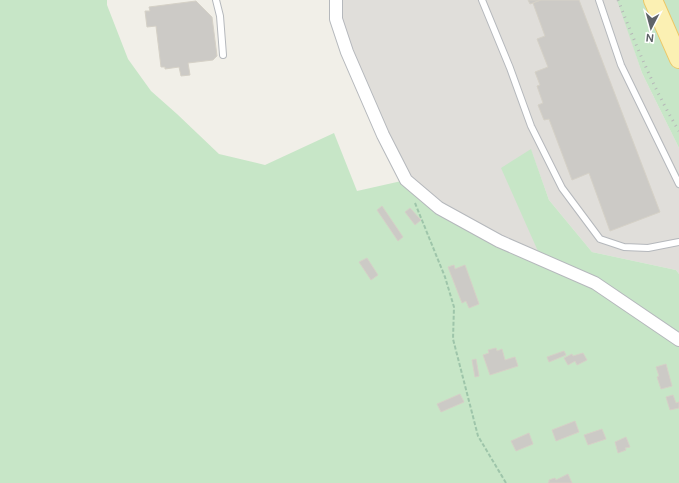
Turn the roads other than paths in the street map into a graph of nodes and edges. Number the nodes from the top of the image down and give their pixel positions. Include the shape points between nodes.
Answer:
1 (216, 0) edge
2 (336, 0) edge
3 (482, 0) edge
4 (599, 0) edge
5 (653, 0) edge
6 (223, 55) dead end
7 (679, 59) edge
8 (679, 184) edge
9 (679, 242) edge
10 (679, 340) edge

1 - 6 lane
2 - 10 street via 336,19 347,52 383,135 406,180 439,208 499,241 595,283
3 - 9 lane via 532,126 562,188 600,238 624,247 648,248
4 - 8 lane via 622,65
5 - 7 main road

